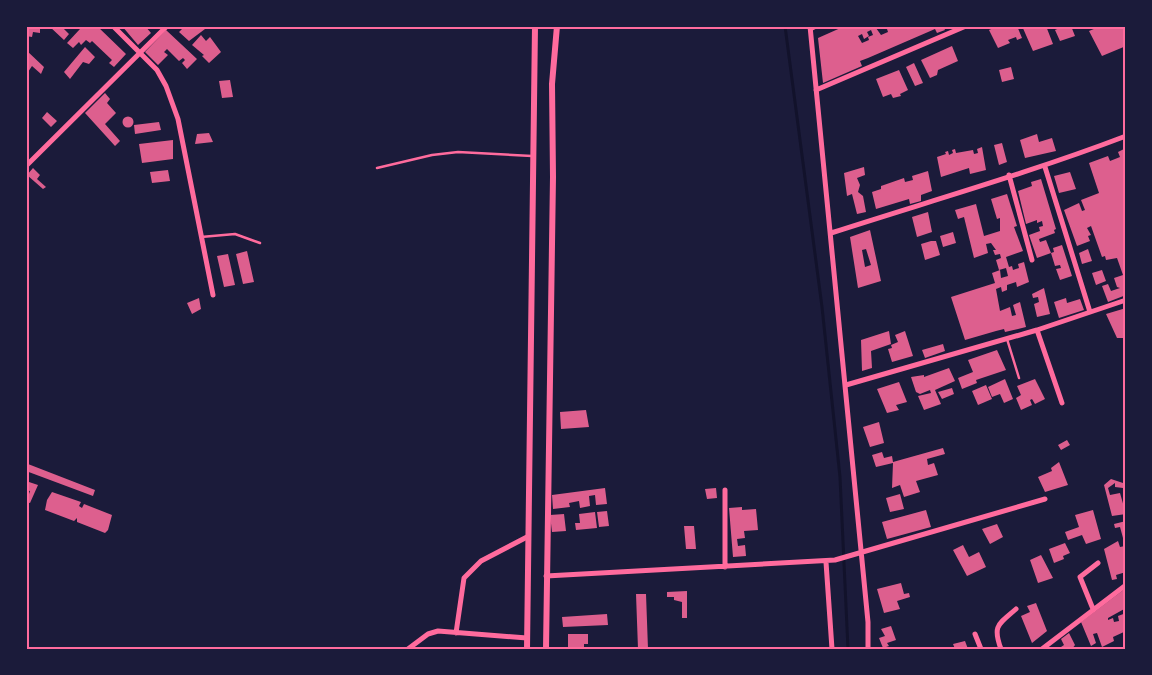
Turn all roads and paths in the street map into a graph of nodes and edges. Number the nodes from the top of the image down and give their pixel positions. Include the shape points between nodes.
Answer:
1 (113, 26) edge
2 (167, 26) edge
3 (535, 26) edge
4 (556, 26) edge
5 (818, 26) edge
6 (966, 26) edge
7 (811, 28) edge
8 (139, 53) junction
9 (816, 90) junction
10 (1126, 136) edge
11 (533, 156) junction
12 (26, 166) edge
13 (1045, 167) junction
14 (377, 168) dead end
15 (1009, 175) junction
16 (831, 233) junction
17 (201, 237) junction
18 (260, 243) dead end
19 (1032, 260) dead end
20 (213, 295) dead end
21 (1126, 300) edge
22 (1090, 312) junction
23 (1037, 330) junction
24 (1006, 339) junction
25 (1019, 378) dead end
26 (846, 385) junction
27 (1062, 403) dead end
28 (725, 490) dead end
29 (1045, 499) dead end
30 (527, 537) junction
31 (861, 553) junction
32 (826, 562) junction
33 (1098, 563) dead end
34 (725, 567) junction
35 (546, 576) junction
36 (1126, 585) edge
37 (1016, 609) dead end
38 (1093, 609) junction
39 (456, 633) junction
40 (975, 634) dead end
41 (527, 638) junction
42 (408, 649) edge
43 (527, 649) edge
44 (546, 649) edge
45 (832, 649) edge
46 (868, 649) edge
47 (980, 649) edge
48 (1001, 649) edge
49 (1042, 649) edge

1 - 8 street
2 - 8 street
3 - 11 street
4 - 35 street via 552,84
5 - 7 lane
6 - 9 street
7 - 9 street
8 - 12 street
8 - 17 street via 157,70 178,118
9 - 16 street
10 - 13 street
11 - 14 lane via 458,152
11 - 30 street
13 - 15 street
13 - 22 street
15 - 16 street
15 - 19 street
16 - 26 street
17 - 18 lane via 235,234
17 - 20 street
21 - 22 street
22 - 23 street
23 - 24 street
23 - 27 street
24 - 25 lane
24 - 26 street
26 - 31 street
28 - 34 street
29 - 31 street
30 - 39 street via 482,561 464,578
30 - 41 street
31 - 32 street
31 - 46 street
32 - 34 street
32 - 45 street
33 - 38 street via 1080,577
34 - 35 street
35 - 44 street
36 - 38 street
37 - 48 street via 996,629
38 - 49 street
39 - 41 street
39 - 42 street via 438,631 428,634
40 - 47 street
41 - 43 street

